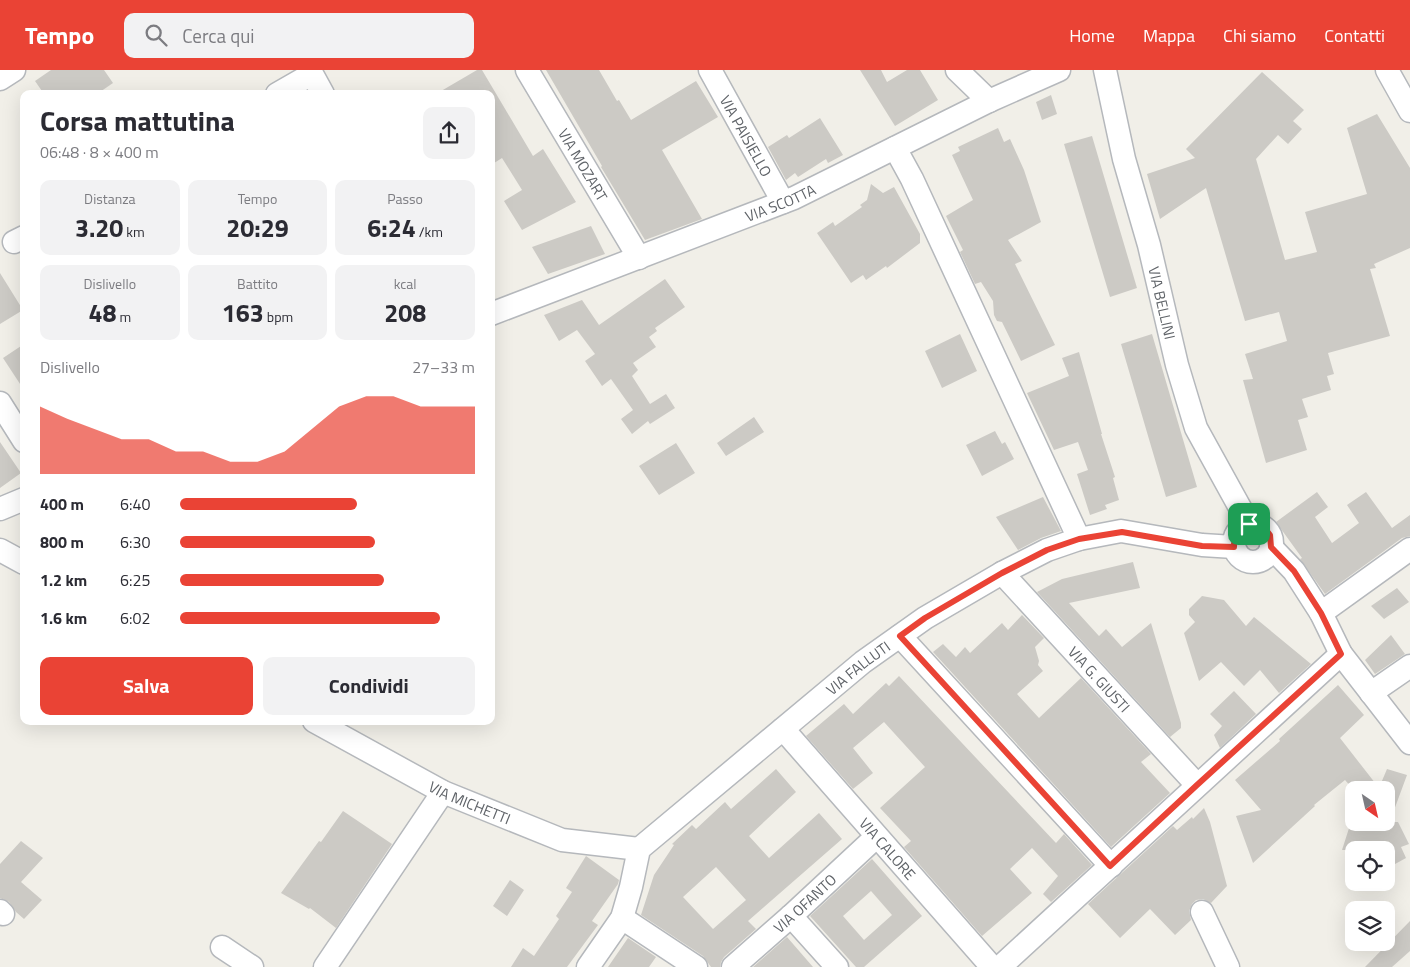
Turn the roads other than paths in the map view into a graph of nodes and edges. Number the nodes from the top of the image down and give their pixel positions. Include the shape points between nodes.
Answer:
1 (14, 70) edge
2 (527, 70) edge
3 (710, 70) edge
4 (957, 70) edge
5 (1059, 70) edge
6 (1105, 70) edge
7 (1387, 70) edge
8 (0, 79) edge
9 (284, 90) edge
10 (321, 90) edge
11 (989, 101) junction
12 (1410, 111) edge
13 (895, 148) junction
14 (783, 202) junction
15 (639, 258) junction
16 (495, 312) edge
17 (0, 403) edge
18 (20, 435) edge
19 (20, 501) edge
20 (0, 509) edge
21 (1249, 524) junction
22 (1079, 539) junction
23 (1234, 547) junction
24 (1271, 547) junction
25 (0, 550) edge
26 (1410, 550) edge
27 (20, 561) edge
28 (1002, 573) junction
29 (1321, 613) junction
30 (900, 636) junction
31 (1341, 654) junction
32 (1410, 666) edge
33 (1371, 693) junction
34 (321, 725) edge
35 (783, 729) junction
36 (1410, 743) edge
37 (1197, 785) junction
38 (443, 792) junction
39 (876, 837) junction
40 (639, 849) junction
41 (1110, 866) junction
42 (1202, 912) dead end
43 (791, 916) junction
44 (622, 918) junction
45 (222, 947) dead end
46 (252, 967) edge
47 (325, 967) edge
48 (588, 967) edge
49 (696, 967) edge
50 (733, 967) edge
51 (837, 967) edge
52 (992, 967) edge
53 (1000, 967) edge
54 (1228, 967) edge

1 - 8 street
2 - 15 street, VIA MOZART
3 - 14 street, VIA PAISIELLO
4 - 11 street
5 - 11 street, VIA SCOTTA
6 - 21 street, VIA BELLINI via 1124,159 1196,428
7 - 12 street
9 - 10 street via 312,74
11 - 13 street, VIA SCOTTA
13 - 14 street, VIA SCOTTA
13 - 22 street
14 - 15 street, VIA SCOTTA
15 - 16 street, VIA SCOTTA
17 - 18 street
19 - 20 street
21 - 23 street via 1235,535
21 - 24 street via 1266,530
22 - 23 street, VIA FALLUTI via 1122,532 1202,546
22 - 28 street, VIA FALLUTI via 1047,550
23 - 24 street via 1241,558 1252,562 1264,558
24 - 29 street via 1294,571
25 - 27 street
26 - 29 street
28 - 30 street, VIA FALLUTI
28 - 37 street, VIA G. GIUSTI
29 - 31 street
30 - 35 street, VIA FALLUTI via 863,662
30 - 41 street
31 - 33 street
31 - 37 street
32 - 33 street
33 - 36 street
34 - 38 street, VIA MICHETTI
35 - 39 street, VIA CALORE
35 - 40 street, VIA FALLUTI
37 - 41 street
38 - 40 street, VIA MICHETTI via 562,840
38 - 47 street
39 - 43 street, VIA OFANTO
39 - 52 street, VIA CALORE
40 - 44 street
41 - 53 street
42 - 54 street
43 - 50 street, VIA OFANTO
43 - 51 street
44 - 48 street
44 - 49 street
45 - 46 street

